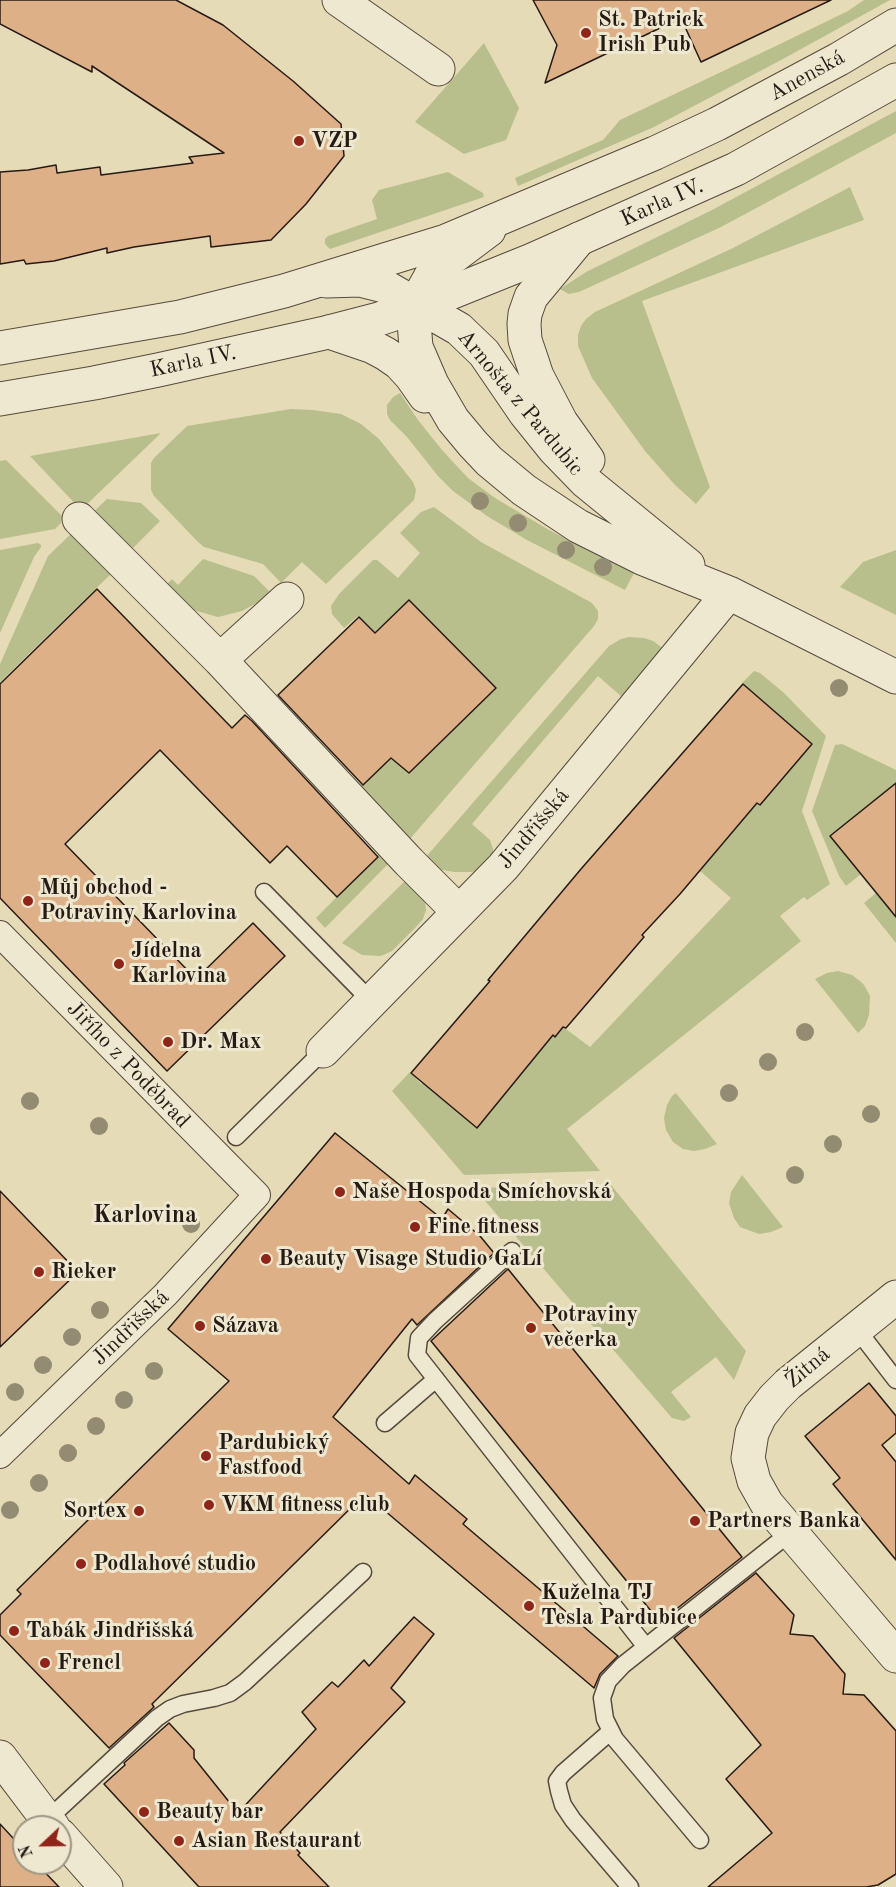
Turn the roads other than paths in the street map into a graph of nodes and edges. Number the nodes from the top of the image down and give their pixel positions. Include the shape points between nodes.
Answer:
1 (339, 0) edge
2 (896, 25) edge
3 (438, 69) dead end
4 (896, 80) edge
5 (717, 124) joint
6 (512, 214) junction
7 (579, 239) junction
8 (314, 282) junction
9 (418, 306) junction
10 (329, 332) junction
11 (0, 348) edge
12 (0, 399) edge
13 (510, 479) junction
14 (79, 519) dead end
15 (691, 567) junction
16 (729, 593) junction
17 (287, 599) dead end
18 (220, 660) junction
19 (896, 677) edge
20 (264, 892) dead end
21 (459, 912) junction
22 (0, 934) edge
23 (372, 1002) junction
24 (323, 1052) joint
25 (236, 1137) dead end
26 (256, 1195) joint
27 (512, 1251) dead end
28 (896, 1297) edge
29 (856, 1328) junction
30 (436, 1379) junction
31 (896, 1380) edge
32 (385, 1423) dead end
33 (0, 1455) edge
34 (791, 1532) junction
35 (363, 1572) dead end
36 (646, 1647) junction
37 (896, 1656) edge
38 (611, 1731) junction
39 (0, 1757) edge
40 (45, 1815) edge
41 (65, 1815) edge
42 (700, 1840) dead end
43 (72, 1848) edge
44 (106, 1887) edge
45 (630, 1887) edge

1 - 3 street
2 - 5 street, Anenská
4 - 7 street, Karla IV. via 736,169
5 - 6 street, Karla IV.
6 - 8 street, Karla IV. via 446,240
6 - 9 street, Karla IV. via 433,272
7 - 9 street, Karla IV.
7 - 15 street, Arnošta z Pardubic via 531,297 524,324 529,356 573,441 622,503
8 - 9 street, Karla IV. via 372,282
8 - 11 street, Karla IV. via 180,317
9 - 10 street, Karla IV.
9 - 13 street, Arnošta z Pardubic via 414,322 416,347 432,384 453,420
9 - 15 street, Arnošta z Pardubic via 468,336 554,449 586,482
10 - 12 street, Karla IV. via 105,381
10 - 13 street via 373,347 399,363 455,432
13 - 16 street, Arnošta z Pardubic via 560,515 621,549
14 - 18 street
15 - 16 street, Arnošta z Pardubic
16 - 19 street, Arnošta z Pardubic
16 - 21 street, Jindřišská via 503,867
17 - 18 street
18 - 21 street
20 - 23 lane
21 - 23 street, Jindřišská
22 - 26 street, Jiřího z Poděbrad
23 - 24 street, Jindřišská
24 - 25 lane
26 - 33 street, Jindřišská via 165,1295
27 - 30 lane via 419,1338 417,1355
28 - 29 street, Žitná
29 - 31 lane
29 - 34 street, Žitná via 788,1384 760,1416 752,1433 748,1458 754,1481
30 - 32 lane
30 - 36 lane
34 - 36 lane
34 - 37 street
35 - 41 lane via 230,1693 183,1704 157,1718
36 - 38 lane via 608,1682 602,1698
38 - 42 lane
38 - 45 lane via 562,1773 559,1791 573,1820
39 - 40 street
43 - 44 street

